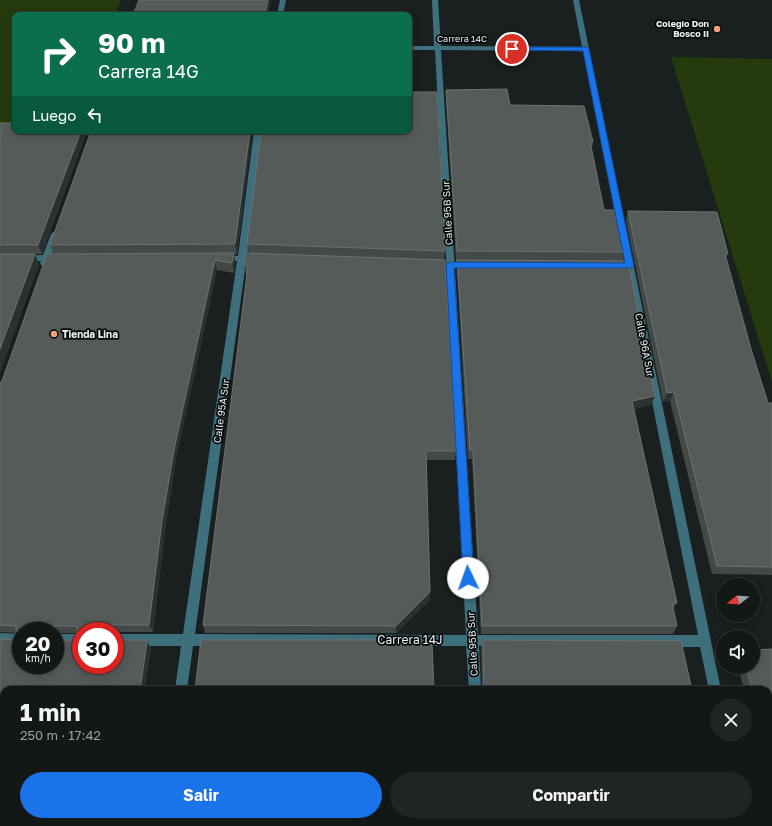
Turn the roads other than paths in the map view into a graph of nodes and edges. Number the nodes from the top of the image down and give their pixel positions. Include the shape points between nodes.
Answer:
1 (283, 0) edge
2 (435, 0) edge
3 (576, 0) edge
4 (281, 12) edge
5 (412, 48) edge
6 (438, 48) junction
7 (586, 49) junction
8 (258, 134) edge
9 (59, 222) edge
10 (46, 258) junction
11 (70, 258) edge
12 (211, 258) edge
13 (242, 258) junction
14 (0, 259) edge
15 (266, 259) edge
16 (41, 272) edge
17 (0, 640) edge
18 (12, 640) edge
19 (124, 640) edge
20 (188, 640) junction
21 (472, 640) junction
22 (705, 641) junction
23 (182, 686) edge
24 (475, 686) edge
25 (714, 686) edge

1 - 4 street
2 - 6 street, Calle 95B Sur
3 - 7 street, Calle 96A Sur
5 - 6 street, Carrera 14C
6 - 7 street, Carrera 14C
6 - 21 street, Calle 95B Sur
7 - 22 street, Calle 96A Sur via 626,266
8 - 13 street, Calle 95A Sur
9 - 10 street
10 - 11 street
10 - 14 street
10 - 16 street
12 - 13 street
13 - 15 street
13 - 20 street, Calle 95A Sur
17 - 18 street
19 - 20 street, Carrera 14J
20 - 21 street, Carrera 14J
20 - 23 street, Calle 95A Sur
21 - 22 street, Carrera 14J
21 - 24 street, Calle 95B Sur
22 - 25 street, Calle 96A Sur

